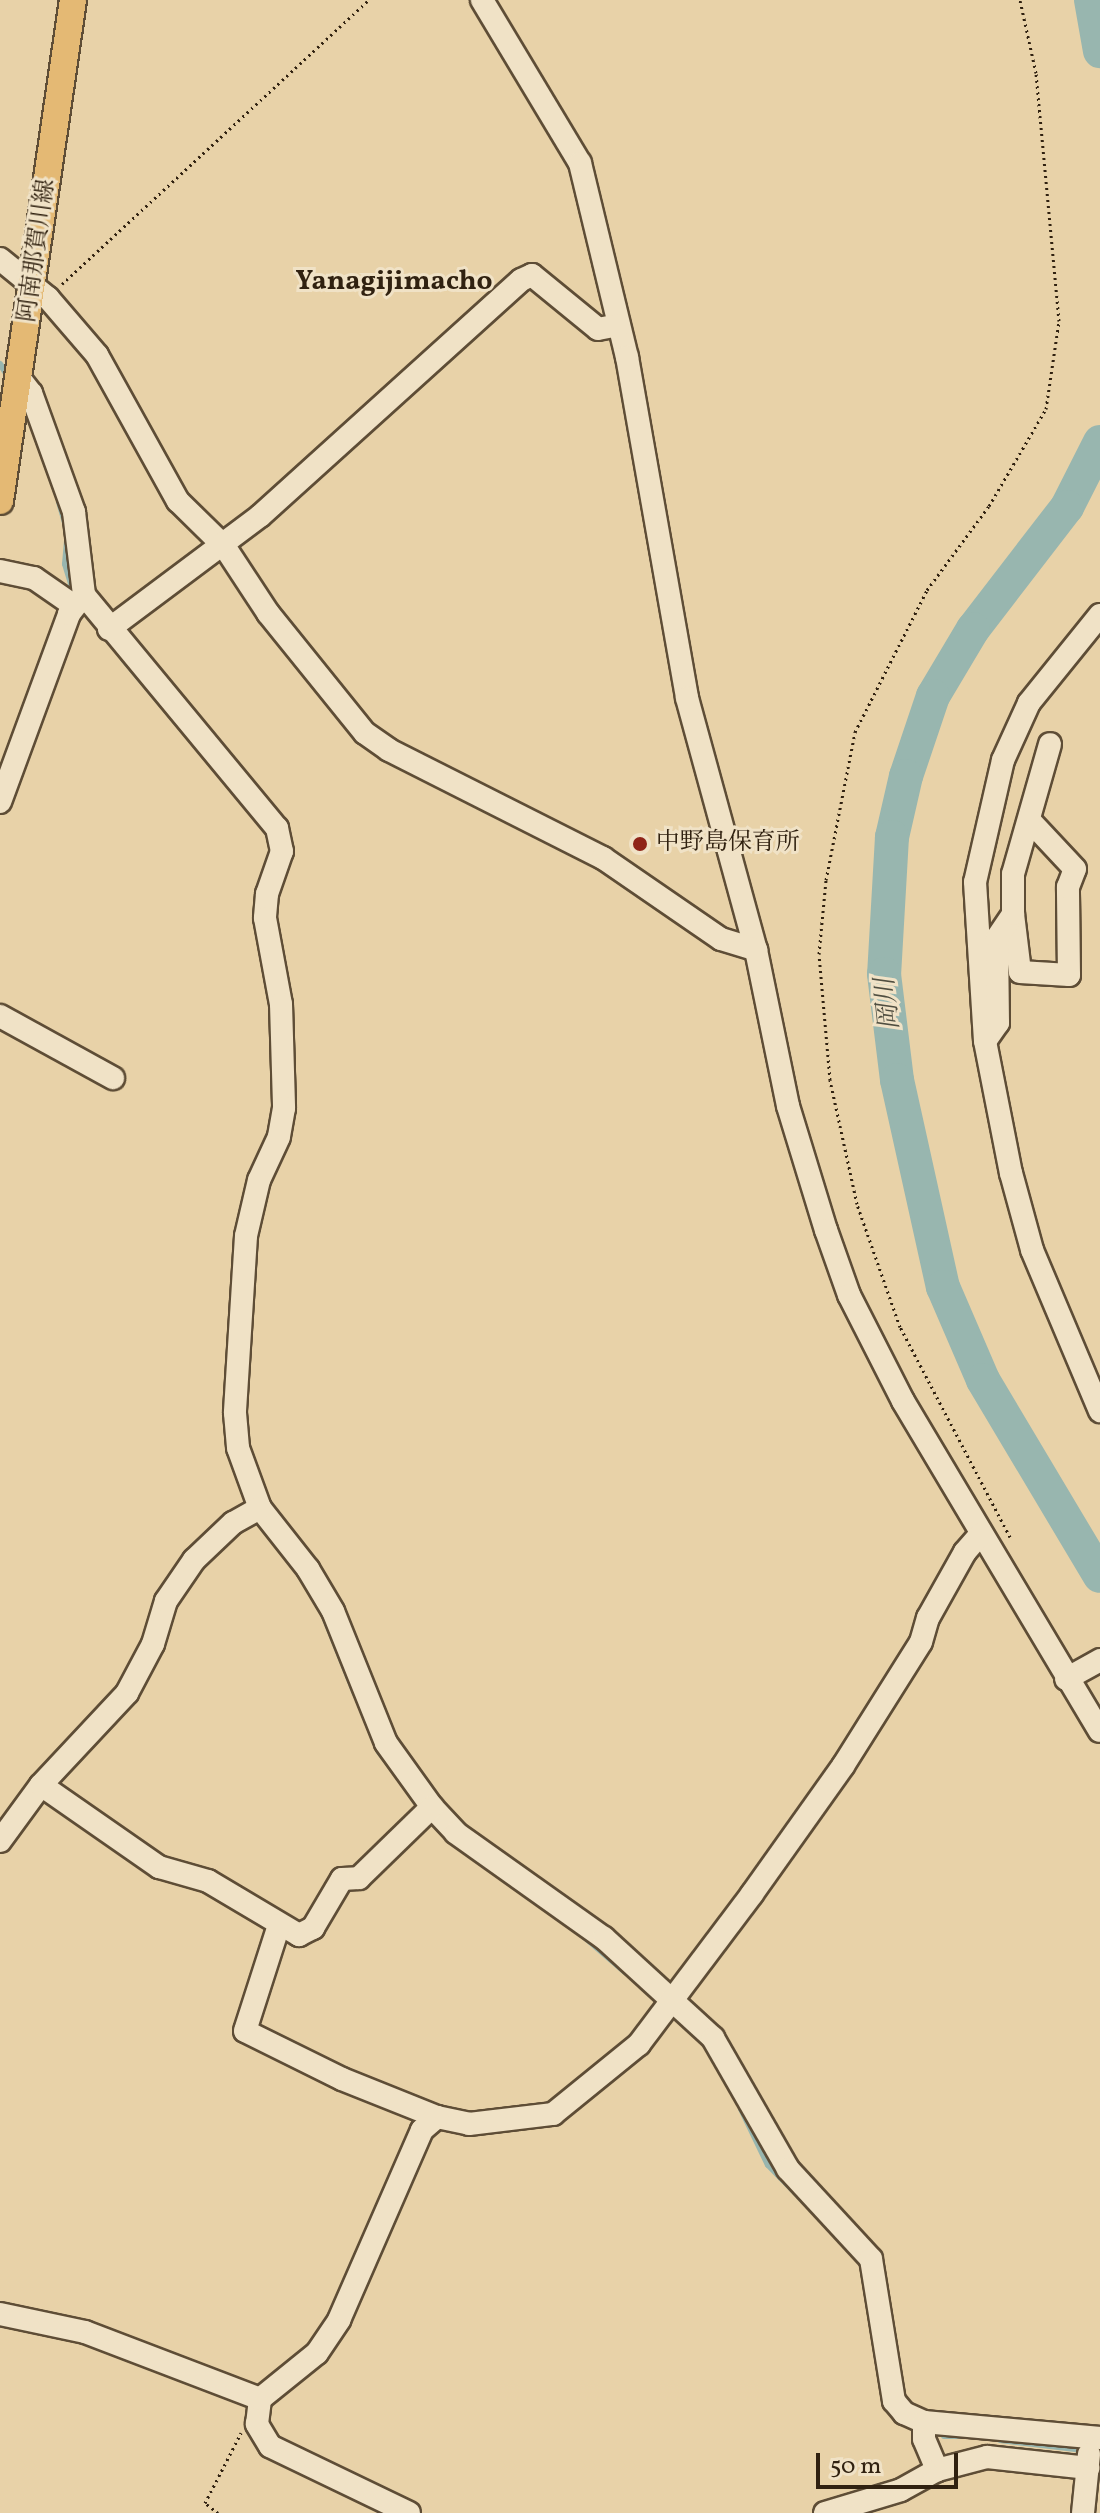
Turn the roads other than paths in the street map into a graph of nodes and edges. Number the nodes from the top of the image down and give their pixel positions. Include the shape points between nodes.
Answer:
1 (73, 0) edge
2 (482, 0) edge
3 (0, 259) edge
4 (40, 293) junction
5 (619, 325) junction
6 (20, 379) junction
7 (0, 501) edge
8 (224, 546) junction
9 (0, 571) edge
10 (78, 600) junction
11 (1100, 615) edge
12 (109, 629) junction
13 (1050, 744) dead end
14 (0, 802) edge
15 (1031, 822) junction
16 (1013, 914) junction
17 (756, 950) junction
18 (0, 1016) edge
19 (985, 1041) junction
20 (113, 1078) dead end
21 (1100, 1411) edge
22 (260, 1508) junction
23 (980, 1535) junction
24 (1098, 1662) edge
25 (1066, 1679) junction
26 (1100, 1731) edge
27 (41, 1785) junction
28 (432, 1807) junction
29 (0, 1841) edge
30 (279, 1925) junction
31 (670, 1998) junction
32 (437, 2117) junction
33 (0, 2314) edge
34 (260, 2399) junction
35 (924, 2422) junction
36 (1096, 2438) edge
37 (1088, 2468) junction
38 (937, 2470) junction
39 (409, 2513) edge
40 (825, 2513) edge
41 (1083, 2513) edge

1 - 4 main road, 阿南那賀川線
2 - 5 street via 580,163
3 - 4 street
4 - 6 main road, 阿南那賀川線
4 - 8 street via 97,355 178,501
5 - 8 street via 598,329 532,275 521,280
5 - 17 street via 687,698
6 - 7 main road, 阿南那賀川線
6 - 10 street via 36,405 74,512
8 - 12 street
8 - 17 street via 268,613 365,733 603,858 721,939
9 - 10 street via 34,578
10 - 12 street
10 - 14 street
11 - 19 street via 1029,703 1003,760 975,882
12 - 22 street via 277,828 282,851 265,918 281,1004 284,1108 246,1236 235,1413 238,1448
13 - 15 street via 1033,792
15 - 16 street via 1020,840 1013,874
15 - 16 street via 1075,869 1068,887 1069,975 1020,972
16 - 19 street via 997,938 999,1015
17 - 23 street via 788,1106 849,1295
18 - 20 street
19 - 21 street via 1032,1250
22 - 27 street via 233,1523 194,1560 166,1601 153,1644 127,1693
22 - 28 street via 333,1611 386,1743
23 - 25 street
23 - 31 street via 965,1552 928,1618 921,1642 843,1766
24 - 25 street
25 - 26 street
27 - 29 street
27 - 30 street via 159,1867 208,1881
28 - 30 street via 359,1878 342,1879 313,1928 299,1935
28 - 31 street via 456,1833 604,1938
30 - 32 street via 245,2031 342,2079
31 - 32 street via 639,2044 553,2114 469,2124
31 - 35 street via 713,2038 788,2169 871,2259 894,2401 904,2413
32 - 34 street via 422,2130 339,2320 317,2353
33 - 34 street via 85,2332
34 - 39 street via 257,2424 270,2446
35 - 36 street
35 - 38 street via 924,2439
36 - 37 street
37 - 38 street via 987,2457
37 - 41 street
38 - 40 street via 901,2490

